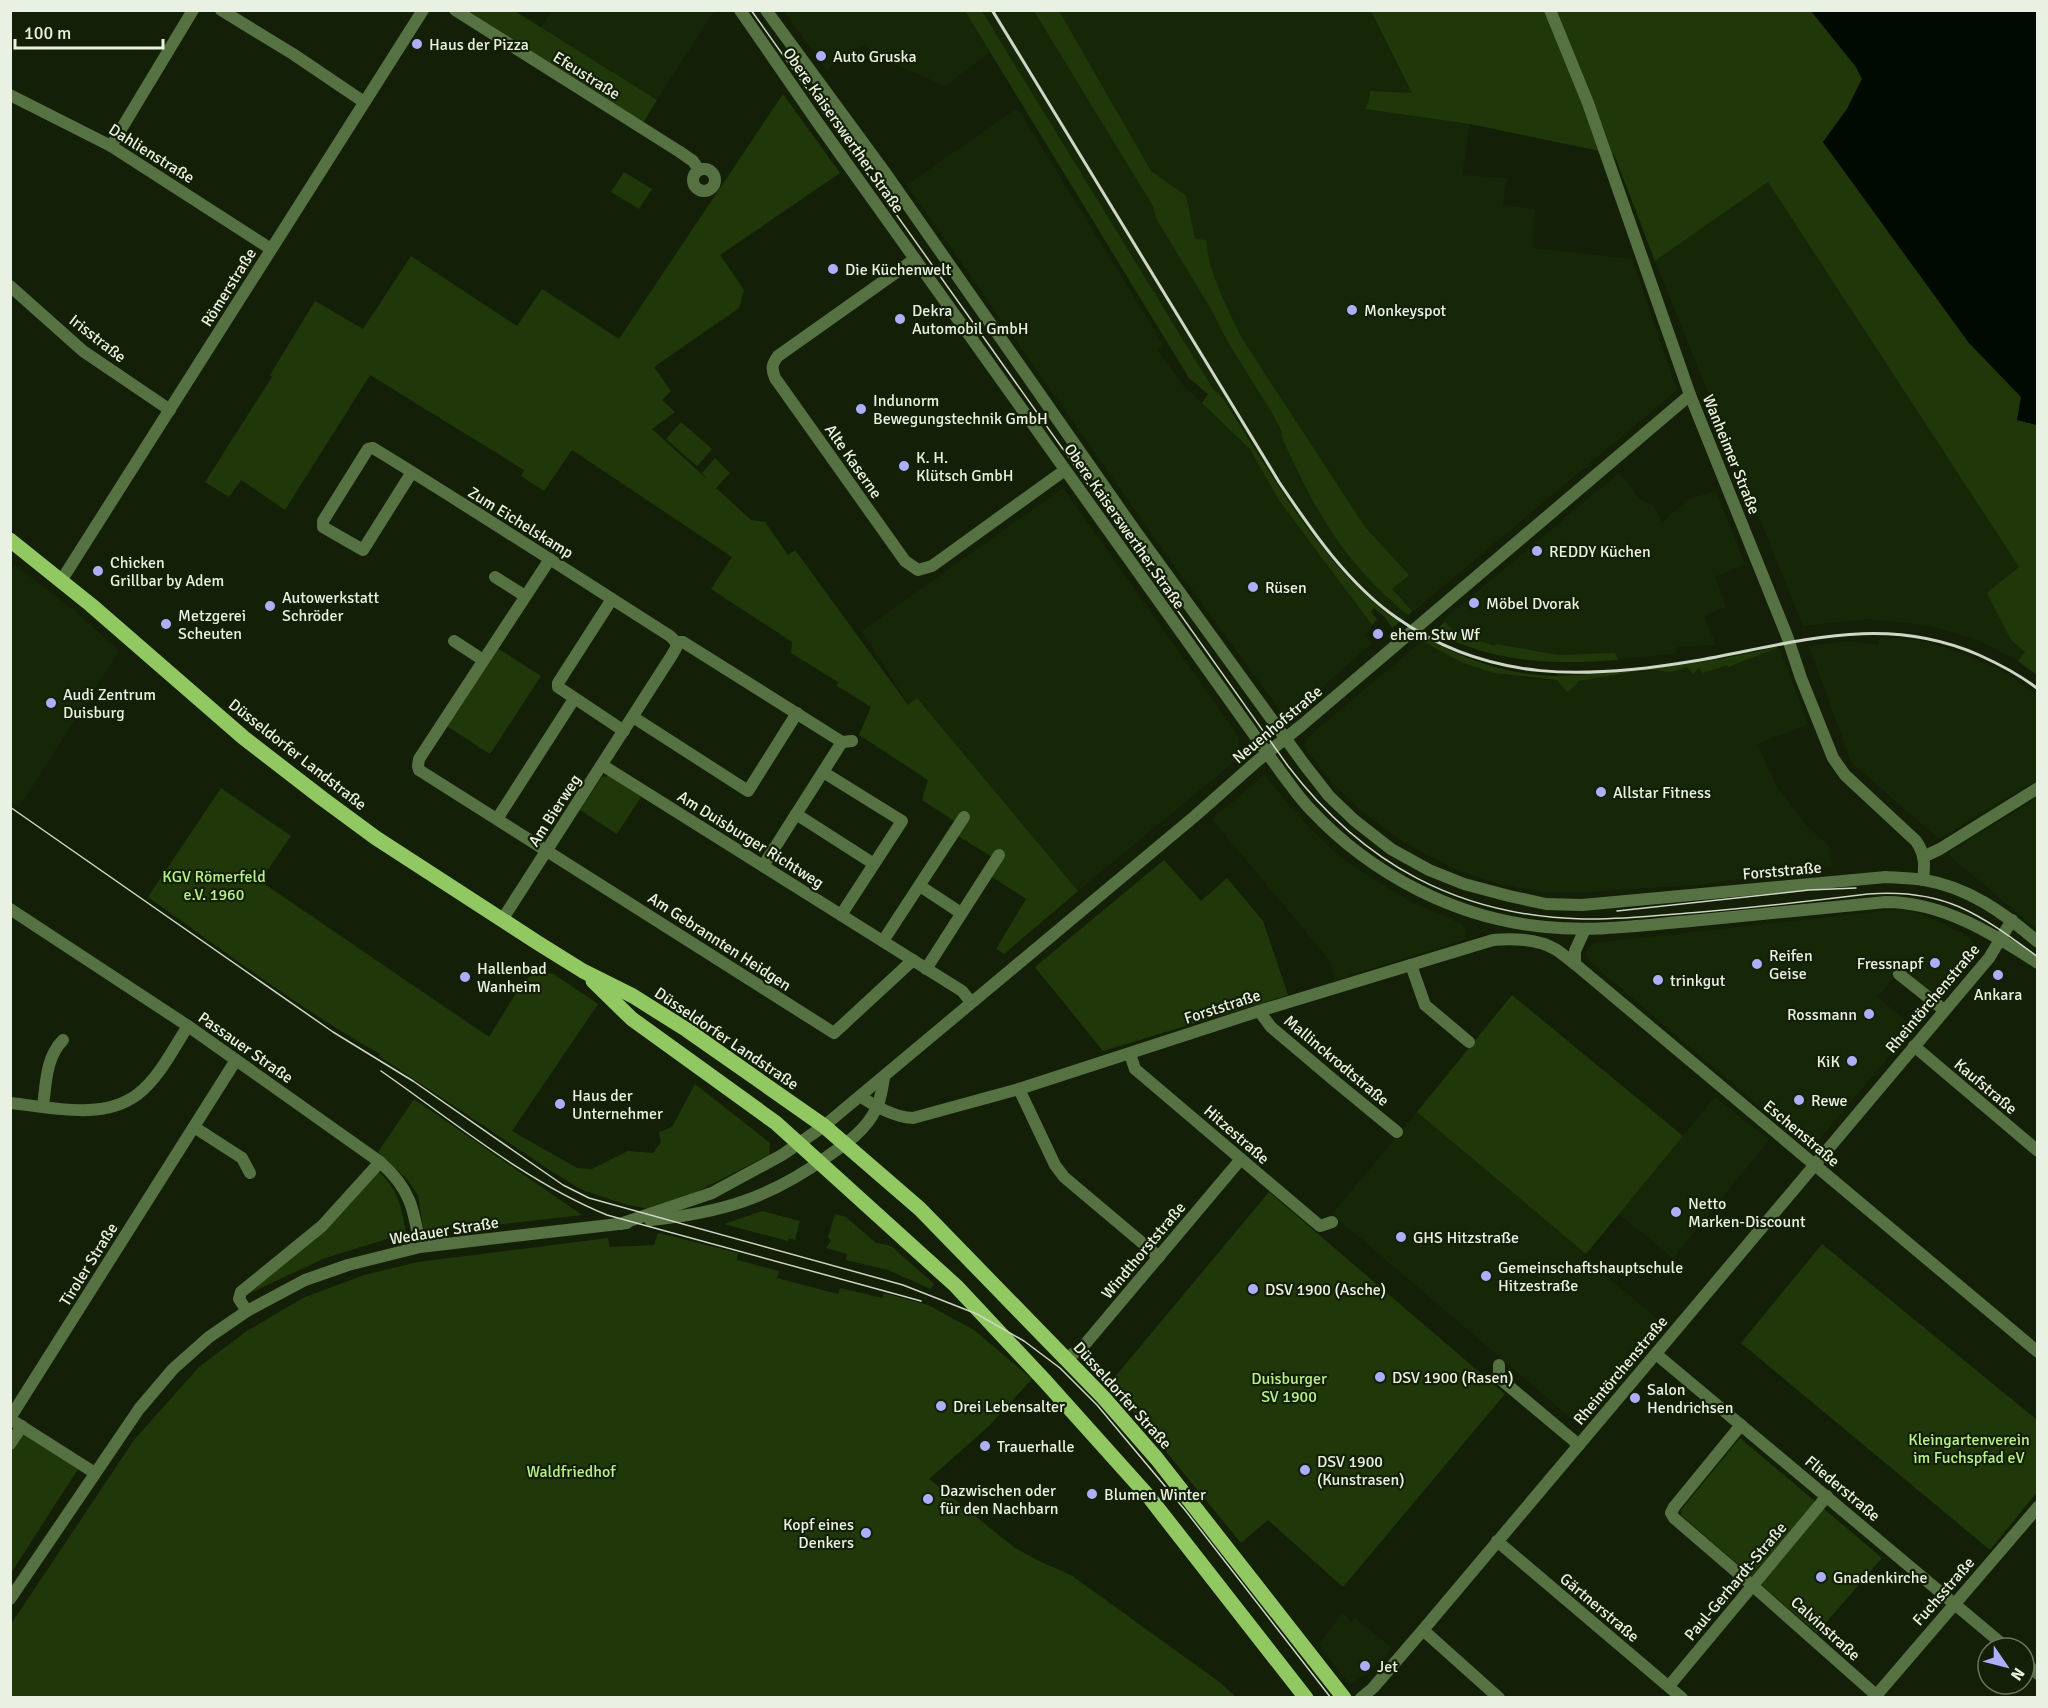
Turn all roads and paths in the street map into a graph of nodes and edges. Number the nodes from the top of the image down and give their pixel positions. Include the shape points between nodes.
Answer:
1 (193, 10) edge
2 (221, 10) edge
3 (423, 10) edge
4 (455, 10) edge
5 (740, 10) edge
6 (766, 10) edge
7 (1550, 10) edge
8 (10, 95) edge
9 (364, 102) junction
10 (111, 146) junction
11 (699, 170) dead end
12 (271, 249) junction
13 (915, 259) junction
14 (10, 286) edge
15 (1690, 395) junction
16 (170, 410) junction
17 (1065, 470) junction
18 (412, 472) junction
19 (13, 547) edge
20 (550, 559) junction
21 (495, 577) dead end
22 (61, 581) junction
23 (525, 596) junction
24 (612, 599) junction
25 (454, 641) dead end
26 (675, 642) junction
27 (483, 660) junction
28 (574, 699) junction
29 (797, 713) junction
30 (633, 717) junction
31 (624, 731) junction
32 (1286, 738) junction
33 (1266, 753) junction
34 (602, 765) junction
35 (823, 772) junction
36 (2037, 788) edge
37 (796, 814) junction
38 (964, 817) dead end
39 (497, 819) junction
40 (547, 851) junction
41 (999, 855) dead end
42 (1923, 857) junction
43 (874, 864) junction
44 (763, 866) junction
45 (1923, 879) junction
46 (920, 886) junction
47 (1546, 904) joint
48 (10, 909) edge
49 (961, 913) junction
50 (841, 915) junction
51 (502, 920) junction
52 (2012, 920) junction
53 (1585, 929) junction
54 (883, 941) junction
55 (2000, 941) junction
56 (2037, 942) edge
57 (913, 960) junction
58 (2037, 963) edge
59 (1575, 964) junction
60 (1411, 965) junction
61 (926, 969) junction
62 (583, 971) junction
63 (1899, 974) dead end
64 (971, 1002) junction
65 (1944, 1010) junction
66 (1259, 1011) junction
67 (188, 1026) junction
68 (63, 1040) dead end
69 (1469, 1042) dead end
70 (1914, 1046) junction
71 (1130, 1054) junction
72 (236, 1060) junction
73 (884, 1078) junction
74 (1019, 1089) junction
75 (861, 1097) junction
76 (10, 1103) edge
77 (43, 1106) junction
78 (877, 1108) junction
79 (824, 1126) junction
80 (194, 1127) junction
81 (1397, 1132) dead end
82 (800, 1143) junction
83 (846, 1144) junction
84 (2037, 1152) edge
85 (1241, 1159) junction
86 (380, 1162) junction
87 (820, 1162) junction
88 (1815, 1165) junction
89 (250, 1173) dead end
90 (1332, 1222) dead end
91 (620, 1224) junction
92 (420, 1247) junction
93 (1159, 1257) junction
94 (247, 1311) junction
95 (2037, 1352) edge
96 (1656, 1354) junction
97 (1066, 1358) junction
98 (1499, 1365) dead end
99 (10, 1418) edge
100 (1741, 1425) junction
101 (22, 1426) junction
102 (10, 1444) edge
103 (1579, 1444) junction
104 (95, 1473) junction
105 (1827, 1496) junction
106 (2037, 1507) edge
107 (1497, 1541) junction
108 (1753, 1586) junction
109 (10, 1599) edge
110 (1955, 1603) junction
111 (1423, 1630) junction
112 (1993, 1636) edge
113 (1669, 1686) junction
114 (1875, 1696) edge
115 (1306, 1698) edge
116 (1344, 1698) edge
117 (1361, 1698) edge
118 (1499, 1698) edge
119 (1682, 1698) edge

1 - 10 street
2 - 9 street
3 - 9 street, Römerstraße
4 - 11 street, Efeustraße via 680,152
5 - 13 street, Obere Kaiserswerther Straße
6 - 32 street, Obere Kaiserswerther Straße
7 - 15 street, Wanheimer Straße via 1588,104
8 - 10 street, Dahlienstraße
9 - 12 street, Römerstraße
10 - 12 street, Dahlienstraße
12 - 16 street, Römerstraße
13 - 17 street, Obere Kaiserswerther Straße
13 - 17 street, Alte Kaserne via 773,362 775,378 838,467 905,561 918,570 932,566
14 - 16 street, Irisstraße via 83,351
15 - 32 street, Neuenhofstraße
15 - 42 street, Wanheimer Straße via 1833,758 1845,775 1916,841
16 - 22 street, Römerstraße
17 - 33 street, Obere Kaiserswerther Straße
18 - 18 street, Zum Eichelskamp via 363,550 323,527 323,521 369,448
18 - 20 street, Zum Eichelskamp
19 - 22 main road, Düsseldorfer Landstraße
20 - 23 street, Am Gebrannten Heidgen
20 - 24 street, Zum Eichelskamp
21 - 23 street
22 - 51 main road, Düsseldorfer Landstraße via 289,773 376,838
23 - 27 street, Am Gebrannten Heidgen
24 - 26 street, Zum Eichelskamp
24 - 28 street via 558,683
25 - 27 street
26 - 29 street, Zum Eichelskamp via 683,642
26 - 30 street, Am Bierweg via 675,650
27 - 39 street, Am Gebrannten Heidgen via 418,766 421,772
28 - 31 street
28 - 39 street
29 - 30 street via 748,791
29 - 35 street, Zum Eichelskamp via 847,742
30 - 31 street, Am Bierweg
31 - 34 street, Am Bierweg
32 - 33 street, Neuenhofstraße
32 - 47 street, Obere Kaiserswerther Straße via 1329,796 1391,849 1464,884
33 - 53 street, Obere Kaiserswerther Straße via 1310,810 1344,841 1404,883 1450,904 1508,922
33 - 64 street, Neuenhofstraße
34 - 40 street, Am Bierweg
34 - 44 street, Am Duisburger Richtweg
35 - 37 street, Zum Eichelskamp
35 - 43 street via 902,821
36 - 42 street
37 - 43 street
37 - 44 street, Zum Eichelskamp
38 - 46 street
39 - 40 street, Am Gebrannten Heidgen
40 - 51 street, Am Bierweg
40 - 57 street, Am Gebrannten Heidgen via 834,1033
41 - 49 street
42 - 45 street
43 - 50 street
44 - 50 street, Am Duisburger Richtweg
45 - 47 street, Forststraße via 1886,877 1582,905
45 - 52 street, Forststraße via 1973,896
46 - 49 street
46 - 54 street
48 - 67 street, Passauer Straße
49 - 61 street
50 - 54 street, Am Duisburger Richtweg
51 - 62 main road, Düsseldorfer Landstraße
52 - 55 street, Rheintörchenstraße
52 - 56 street
53 - 55 street via 1899,902 1929,906
53 - 59 street via 1575,951
54 - 57 street, Am Duisburger Richtweg
55 - 58 street
55 - 65 street, Rheintörchenstraße
57 - 61 street, Am Duisburger Richtweg
59 - 60 street, Forststraße via 1542,943 1507,938
59 - 88 street, Eschenstraße
60 - 66 street, Forststraße
60 - 69 street via 1425,1005
61 - 64 street, Am Duisburger Richtweg via 962,991
62 - 79 main road, Düsseldorfer Landstraße via 687,1030
62 - 82 main road, Düsseldorfer Landstraße via 632,1019
63 - 65 street
64 - 73 street, Neuenhofstraße
65 - 70 street, Rheintörchenstraße
66 - 71 street, Forststraße
66 - 81 street, Mallinckrodtstraße via 1279,1034
67 - 72 street, Passauer Straße
67 - 77 street via 153,1078 122,1104 84,1110
68 - 77 street via 51,1057
70 - 84 street, Kaufstraße
70 - 88 street, Rheintörchenstraße
71 - 74 street, Forststraße
71 - 85 street, Hitzestraße via 1135,1069
72 - 80 street, Tiroler Straße
72 - 86 street, Passauer Straße
73 - 75 street, Neuenhofstraße
73 - 78 street
74 - 78 street, Forststraße via 913,1118
74 - 93 street via 1064,1177
75 - 78 street
75 - 79 street, Neuenhofstraße
76 - 77 street
78 - 83 street via 861,1132
79 - 82 street, Neuenhofstraße
79 - 83 main road, Düsseldorfer Landstraße
80 - 89 street via 242,1158
80 - 99 street, Tiroler Straße
82 - 87 main road, Düsseldorfer Landstraße
82 - 91 street, Wedauer Straße via 712,1192
83 - 87 street, Wedauer Straße
83 - 97 main road, Düsseldorfer Straße via 920,1209
85 - 90 street, Hitzestraße via 1320,1226
85 - 93 street, Windthorststraße
86 - 92 street, Passauer Straße via 407,1192
86 - 94 street via 322,1226 241,1292 239,1299
87 - 91 street, Wedauer Straße via 778,1187 736,1205
87 - 115 main road via 956,1286 1053,1389 1149,1497
88 - 95 street, Eschenstraße
88 - 96 street, Rheintörchenstraße
91 - 92 street, Wedauer Straße
92 - 94 street, Wedauer Straße via 305,1280
93 - 97 street, Windthorststraße via 1082,1349
94 - 104 street, Wedauer Straße via 173,1369 139,1409
96 - 100 street, Fliederstraße
96 - 103 street, Rheintörchenstraße
97 - 116 main road, Düsseldorfer Straße via 1157,1459
98 - 103 street via 1499,1378
99 - 101 street
100 - 105 street, Fliederstraße
100 - 108 street, Calvinstraße via 1671,1513
101 - 102 street
101 - 104 street
103 - 107 street, Rheintörchenstraße
104 - 109 street, Wedauer Straße
105 - 108 street, Paul-Gerhardt-Straße
105 - 110 street, Fliederstraße
106 - 110 street, Fuchsstraße
107 - 111 street, Rheintörchenstraße
107 - 113 street, Gärtnerstraße
108 - 113 street, Paul-Gerhardt-Straße
108 - 114 street, Calvinstraße
110 - 112 street, Fliederstraße
110 - 114 street, Fuchsstraße
111 - 117 street, Rheintörchenstraße
111 - 118 street
113 - 119 street, Gärtnerstraße

